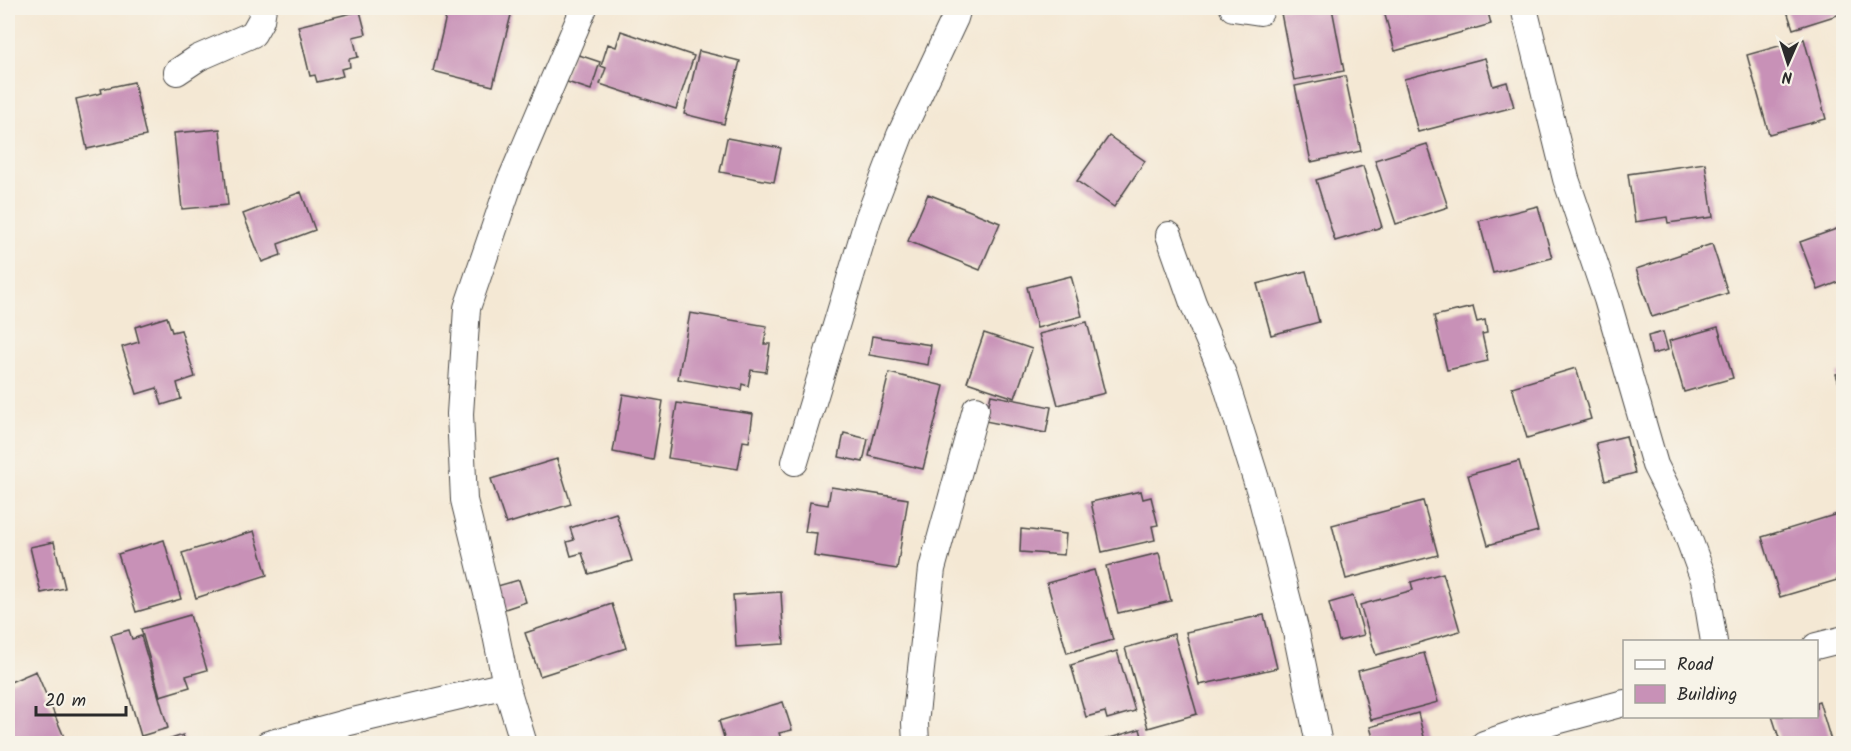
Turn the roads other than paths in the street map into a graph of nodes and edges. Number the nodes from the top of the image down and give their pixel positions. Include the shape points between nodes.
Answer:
1 (263, 8) edge
2 (584, 8) edge
3 (958, 8) edge
4 (1233, 8) edge
5 (1524, 8) edge
6 (1260, 12) dead end
7 (177, 72) dead end
8 (1169, 235) dead end
9 (976, 409) dead end
10 (795, 462) dead end
11 (1844, 639) edge
12 (1714, 640) edge
13 (1818, 646) edge
14 (506, 686) junction
15 (1623, 703) edge
16 (268, 744) edge
17 (524, 744) edge
18 (916, 744) edge
19 (1319, 744) edge
20 (1484, 744) edge

1 - 7 street via 253,34 198,58
2 - 14 street via 510,182 467,308 460,414 464,500
3 - 10 street via 900,135 868,219
4 - 6 street
5 - 12 street via 1566,179 1607,299 1654,465 1680,515 1704,580
8 - 19 street via 1223,374 1260,492 1296,632
9 - 18 street via 932,569
11 - 13 street
14 - 16 street
14 - 17 street
15 - 20 street

